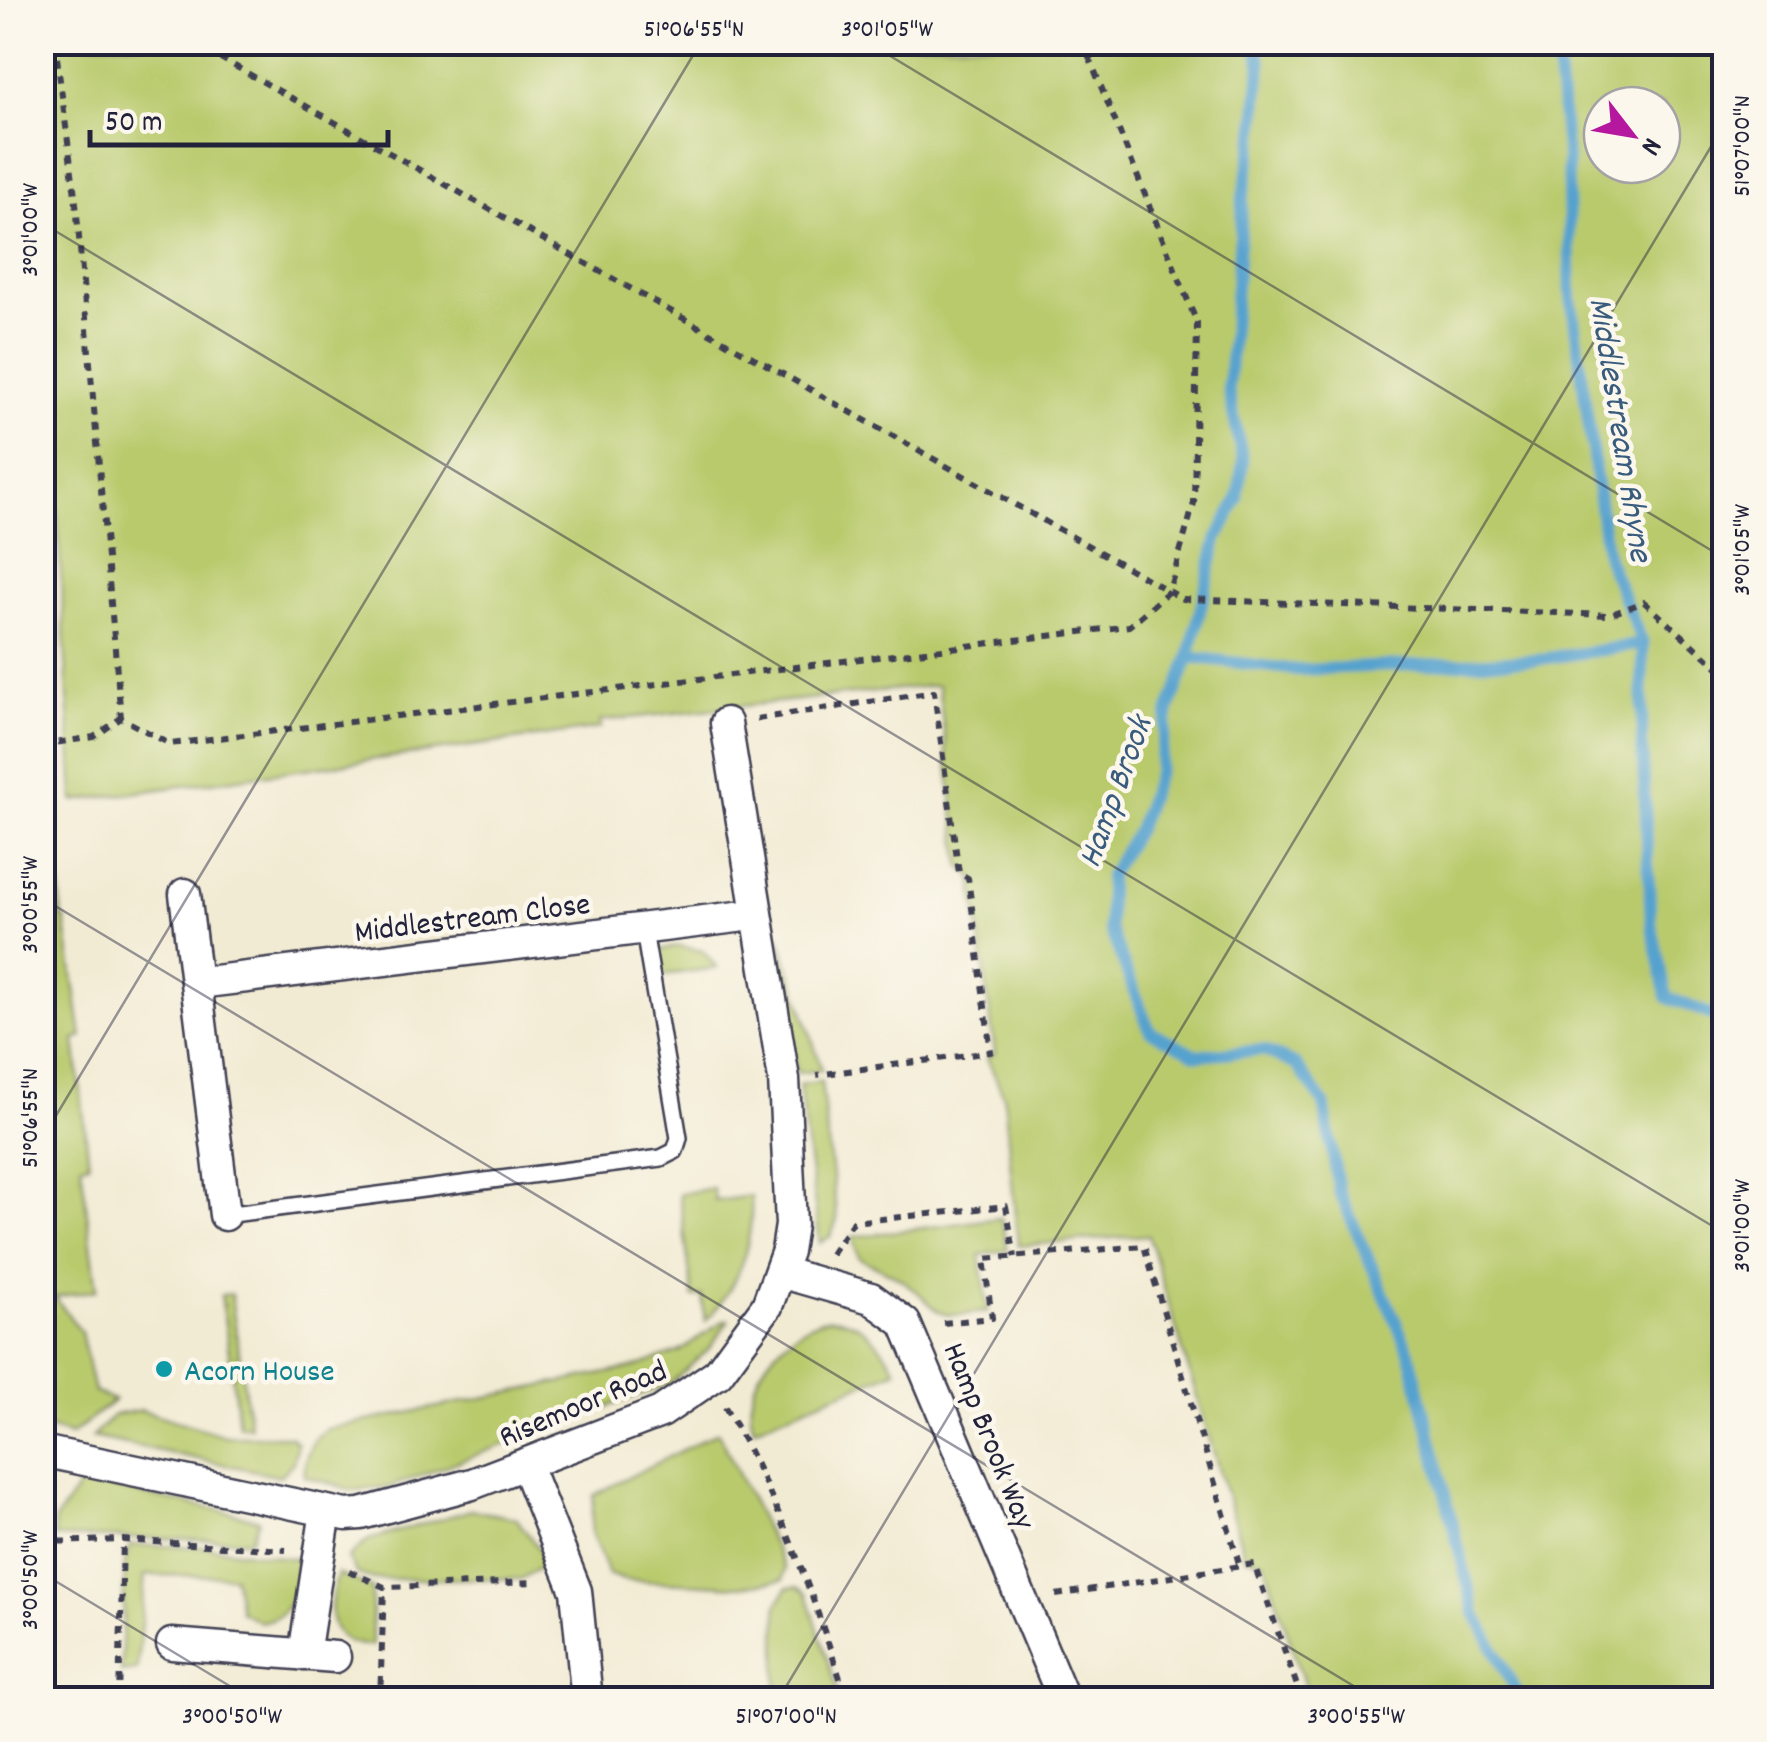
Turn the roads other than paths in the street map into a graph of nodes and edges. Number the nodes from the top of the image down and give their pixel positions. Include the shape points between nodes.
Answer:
1 (726, 723) road end
2 (184, 894) dead end
3 (753, 915) junction
4 (644, 931) junction
5 (198, 983) junction
6 (225, 1215) joint
7 (780, 1272) junction
8 (42, 1451) edge
9 (526, 1464) junction
10 (326, 1511) junction
11 (172, 1644) dead end
12 (587, 1700) edge
13 (1064, 1700) edge

1 - 3 street, Risemoor Road
2 - 5 street
3 - 4 street, Middlestream Close
3 - 7 street, Risemoor Road via 784,1079 790,1224
4 - 5 street, Middlestream Close
4 - 6 lane via 679,1138 675,1151
5 - 6 street
7 - 9 street, Risemoor Road via 752,1329 710,1380 662,1412
7 - 13 street, Hamp Brook Way via 871,1298 905,1324
8 - 10 street, Risemoor Road
9 - 10 street, Risemoor Road via 379,1512
9 - 12 street via 572,1581
10 - 11 street via 319,1656

